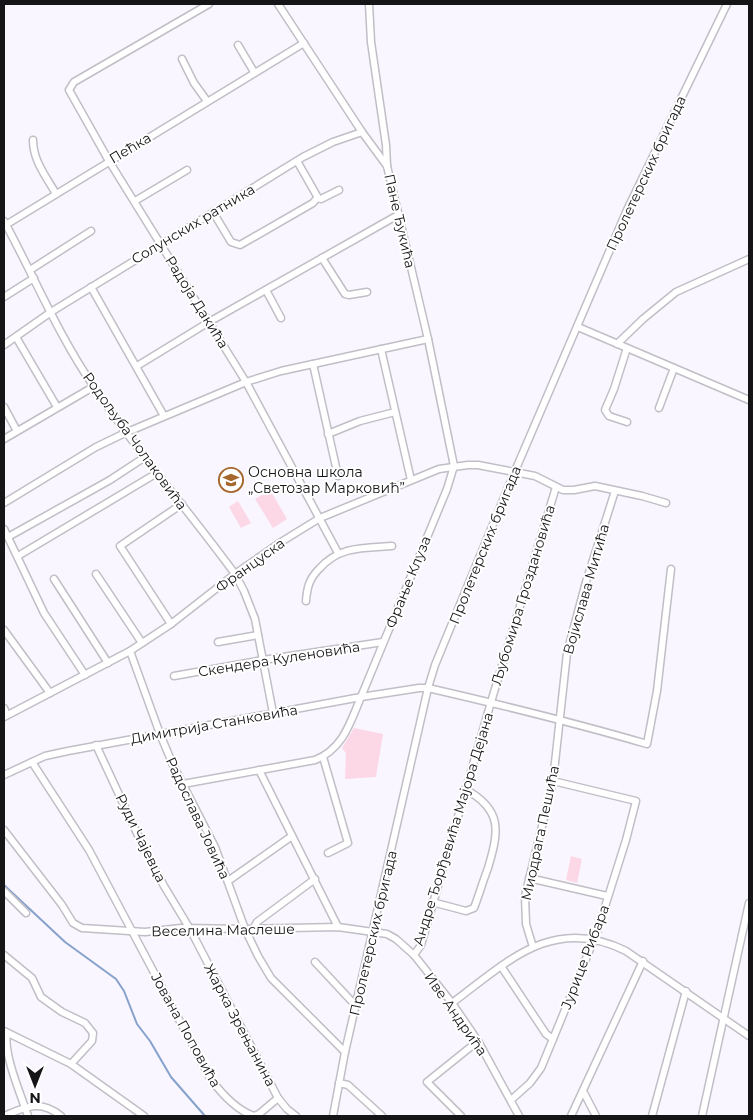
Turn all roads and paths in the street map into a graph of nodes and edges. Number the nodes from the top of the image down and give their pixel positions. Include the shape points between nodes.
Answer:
1 (209, 4) edge
2 (278, 4) edge
3 (369, 4) edge
4 (727, 4) edge
5 (304, 43) junction
6 (238, 44) dead end
7 (182, 59) dead end
8 (254, 72) junction
9 (207, 101) junction
10 (362, 132) junction
11 (33, 140) dead end
12 (387, 151) junction
13 (377, 152) junction
14 (109, 160) junction
15 (297, 161) junction
16 (387, 166) junction
17 (187, 170) dead end
18 (339, 190) dead end
19 (56, 194) junction
20 (317, 198) junction
21 (135, 201) junction
22 (213, 212) junction
23 (398, 215) junction
24 (4, 223) edge
25 (91, 231) dead end
26 (161, 243) junction
27 (322, 258) junction
28 (749, 259) edge
29 (30, 270) junction
30 (34, 278) junction
31 (90, 287) junction
32 (266, 290) junction
33 (367, 292) dead end
34 (4, 297) edge
35 (50, 312) junction
36 (281, 318) dead end
37 (210, 322) junction
38 (578, 327) junction
39 (16, 337) junction
40 (428, 339) junction
41 (617, 344) junction
42 (4, 345) edge
43 (627, 348) junction
44 (381, 349) junction
45 (313, 364) junction
46 (137, 366) junction
47 (674, 368) junction
48 (246, 382) junction
49 (93, 387) junction
50 (749, 400) edge
51 (4, 407) edge
52 (57, 407) junction
53 (659, 408) dead end
54 (395, 412) junction
55 (164, 416) junction
56 (627, 422) dead end
57 (17, 432) junction
58 (126, 432) junction
59 (328, 434) junction
60 (4, 439) edge
61 (145, 457) junction
62 (454, 466) junction
63 (515, 471) junction
64 (157, 473) junction
65 (338, 476) dead end
66 (411, 480) junction
67 (556, 487) junction
68 (615, 490) junction
69 (4, 503) edge
70 (666, 503) dead end
71 (182, 504) junction
72 (320, 518) junction
73 (4, 529) edge
74 (8, 536) junction
75 (392, 546) dead end
76 (338, 553) junction
77 (18, 556) junction
78 (671, 569) dead end
79 (96, 574) dead end
80 (235, 574) junction
81 (54, 579) dead end
82 (306, 601) dead end
83 (171, 624) junction
84 (4, 630) edge
85 (258, 635) junction
86 (218, 642) dead end
87 (383, 642) junction
88 (142, 643) junction
89 (130, 651) junction
90 (263, 660) junction
91 (108, 662) junction
92 (85, 675) junction
93 (174, 676) dead end
94 (428, 688) junction
95 (50, 693) junction
96 (362, 697) junction
97 (491, 702) junction
98 (4, 708) edge
99 (273, 713) junction
100 (6, 716) edge
101 (560, 719) junction
102 (160, 734) junction
103 (96, 745) junction
104 (323, 757) junction
105 (32, 762) junction
106 (259, 770) junction
107 (4, 774) edge
108 (553, 780) junction
109 (183, 784) junction
110 (465, 789) junction
111 (4, 830) edge
112 (292, 836) junction
113 (328, 853) dead end
114 (529, 878) junction
115 (315, 879) junction
116 (228, 880) junction
117 (4, 891) edge
118 (607, 896) junction
119 (432, 902) junction
120 (749, 904) edge
121 (26, 913) dead end
122 (338, 927) junction
123 (190, 929) junction
124 (245, 929) junction
125 (253, 929) junction
126 (132, 930) junction
127 (374, 931) junction
128 (594, 940) junction
129 (533, 947) junction
130 (4, 955) edge
131 (414, 955) junction
132 (643, 961) junction
133 (315, 962) dead end
134 (501, 966) junction
135 (686, 991) junction
136 (452, 1003) junction
137 (356, 1006) junction
138 (724, 1018) junction
139 (6, 1032) edge
140 (749, 1036) edge
141 (553, 1039) junction
142 (478, 1041) junction
143 (346, 1052) junction
144 (71, 1064) junction
145 (339, 1083) junction
146 (583, 1091) junction
147 (278, 1098) junction
148 (511, 1100) junction
149 (25, 1107) junction
150 (4, 1116) edge
151 (28, 1116) edge
152 (61, 1116) edge
153 (144, 1116) edge
154 (296, 1116) edge
155 (333, 1116) edge
156 (382, 1116) edge
157 (462, 1116) edge
158 (519, 1116) edge
159 (571, 1116) edge
160 (596, 1116) edge
161 (652, 1116) edge
162 (702, 1116) edge

1 - 14 street, Радоја Дакића via 74,82 69,90
2 - 5 street, Пане Ђукића
3 - 12 street
4 - 38 street, Пролетерских бригада via 627,210
5 - 8 street, Пећка
5 - 10 street, Пане Ђукића
6 - 8 street
7 - 9 street
8 - 9 street, Пећка
9 - 14 street, Пећка
10 - 13 street, Пане Ђукића
10 - 15 street, Солунских ратника via 333,142
11 - 19 street via 36,160
12 - 13 street
12 - 16 street
13 - 16 street, Пане Ђукића
14 - 19 street, Пећка
14 - 21 street, Радоја Дакића
15 - 20 street
15 - 22 street, Солунских ратника
16 - 23 street, Пане Ђукића
17 - 21 street
18 - 20 street
19 - 24 street, Пећка
20 - 22 street via 240,245 231,242
21 - 26 street, Радоја Дакића
22 - 26 street, Солунских ратника
23 - 27 street
23 - 40 street, Пане Ђукића
24 - 29 street, Родољуба Чолаковића
25 - 29 street
26 - 31 street, Солунских ратника
26 - 37 street, Радоја Дакића
27 - 32 street
27 - 33 street via 345,294
28 - 41 street via 676,292
29 - 30 street, Родољуба Чолаковића
30 - 34 street
30 - 35 street, Родољуба Чолаковића
31 - 35 street, Солунских ратника
31 - 46 street
32 - 36 street
32 - 37 street
35 - 39 street, Солунских ратника
35 - 49 street, Родољуба Чолаковића
37 - 46 street
37 - 48 street, Радоја Дакића
38 - 41 street
38 - 63 street, Пролетерских бригада
39 - 42 street, Солунских ратника
39 - 52 street
40 - 44 street
40 - 62 street, Пане Ђукића
41 - 43 street
43 - 47 street
43 - 56 street via 606,410 609,416
44 - 45 street
44 - 54 street
45 - 48 street
45 - 59 street
46 - 55 street
47 - 50 street
47 - 53 street
48 - 55 street
48 - 72 street, Радоја Дакића
49 - 52 street
49 - 58 street, Родољуба Чолаковића
51 - 57 street
52 - 57 street
54 - 59 street
54 - 66 street
55 - 58 street
57 - 60 street
58 - 61 street, Родољуба Чолаковића
58 - 69 street
59 - 65 street
61 - 64 street, Родољуба Чолаковића
61 - 74 street
62 - 63 street, Француска via 478,465
62 - 66 street, Француска
62 - 87 street, Фрање Клуза
63 - 67 street, Француска via 542,478
63 - 94 street, Пролетерских бригада
64 - 71 street, Родољуба Чолаковића
64 - 77 street
66 - 72 street, Француска
67 - 68 street via 574,490 595,486
67 - 97 street, Љубомира Гроздановића
68 - 70 street
68 - 101 street, Војислава Митића via 567,653
71 - 80 street, Родољуба Чолаковића
71 - 83 street via 120,546
72 - 76 street, Радоја Дакића
72 - 80 street, Француска
73 - 74 street
74 - 77 street
75 - 76 street
76 - 82 street via 312,577
77 - 92 street via 44,612
78 - 101 street via 657,690 647,744
79 - 88 street
80 - 83 street, Француска
80 - 85 street, Родољуба Чолаковића via 251,606
81 - 91 street
83 - 88 street, Француска
84 - 95 street
85 - 86 street
85 - 90 street, Родољуба Чолаковића
87 - 90 street, Скендера Куленовића
87 - 96 street, Фрање Клуза
88 - 89 street, Француска
89 - 91 street, Француска
89 - 102 street, Радослава Јовића
90 - 93 street, Скендера Куленовића
90 - 99 street, Родољуба Чолаковића
91 - 92 street, Француска
92 - 95 street, Француска
94 - 96 street, Димитрија Станковића
94 - 97 street
94 - 127 street, Пролетерских бригада
95 - 100 street, Француска
96 - 99 street, Димитрија Станковића
96 - 104 street, Фрање Клуза via 342,740
97 - 101 street
97 - 110 street, Андре Ђорђевића Мајора Дејана
98 - 100 street
99 - 102 street, Димитрија Станковића
101 - 108 street, Миодрага Пешића
102 - 103 street, Димитрија Станковића
102 - 109 street, Радослава Јовића
103 - 105 street, Димитрија Станковића
103 - 123 street, Руди Чајевца via 142,844
104 - 106 street
104 - 113 street via 348,843
105 - 107 street, Димитрија Станковића
105 - 126 street via 89,850
106 - 109 street
106 - 112 street
108 - 114 street, Миодрага Пешића
108 - 118 street, Јурице Рибара via 636,801
109 - 116 street, Радослава Јовића
110 - 119 street, Андре Ђорђевића Мајора Дејана
110 - 119 street via 478,797 492,813 496,828 494,846 474,908 466,911
111 - 126 street, Веселина Маслеше via 73,923 82,928
112 - 115 street
112 - 116 street
114 - 118 street
114 - 129 street, Миодрага Пешића via 525,915
115 - 122 street
115 - 125 street via 257,922
116 - 124 street, Радослава Јовића
117 - 121 street
118 - 128 street, Јурице Рибара
119 - 131 street, Андре Ђорђевића Мајора Дејана
120 - 138 street
122 - 125 street, Веселина Маслеше
122 - 127 street, Веселина Маслеше
123 - 124 street, Веселина Маслеше
123 - 126 street, Веселина Маслеше
123 - 147 street, Жарка Зрењанина
124 - 125 street, Веселина Маслеше
124 - 143 street, Радослава Јовића via 266,972
126 - 147 street, Јована Поповића via 219,1090 254,1116
127 - 131 street, Иве Андрића via 392,936
127 - 137 street, Пролетерских бригада
128 - 129 street via 557,939
128 - 132 street via 615,945
128 - 141 street, Јурице Рибара
129 - 134 street
130 - 144 street via 32,978 41,997 85,1023 93,1033 92,1041
131 - 136 street, Иве Андрића
132 - 135 street
132 - 146 street
133 - 137 street
134 - 136 street
134 - 141 street via 546,1034
135 - 138 street
135 - 161 street
136 - 142 street, Иве Андрића
137 - 143 street, Пролетерских бригада
138 - 140 street
138 - 162 street
139 - 144 street
139 - 149 street via 6,1047
141 - 148 street, Јурице Рибара via 536,1075
142 - 148 street, Иве Андрића
142 - 157 street via 427,1082
143 - 145 street, Пролетерских бригада
144 - 153 street
145 - 155 street, Пролетерских бригада
145 - 156 street via 348,1085
146 - 159 street
146 - 160 street
147 - 154 street, Жарка Зрењанина
148 - 158 street, Иве Андрића
149 - 150 street
149 - 151 street
149 - 152 street via 48,1108

